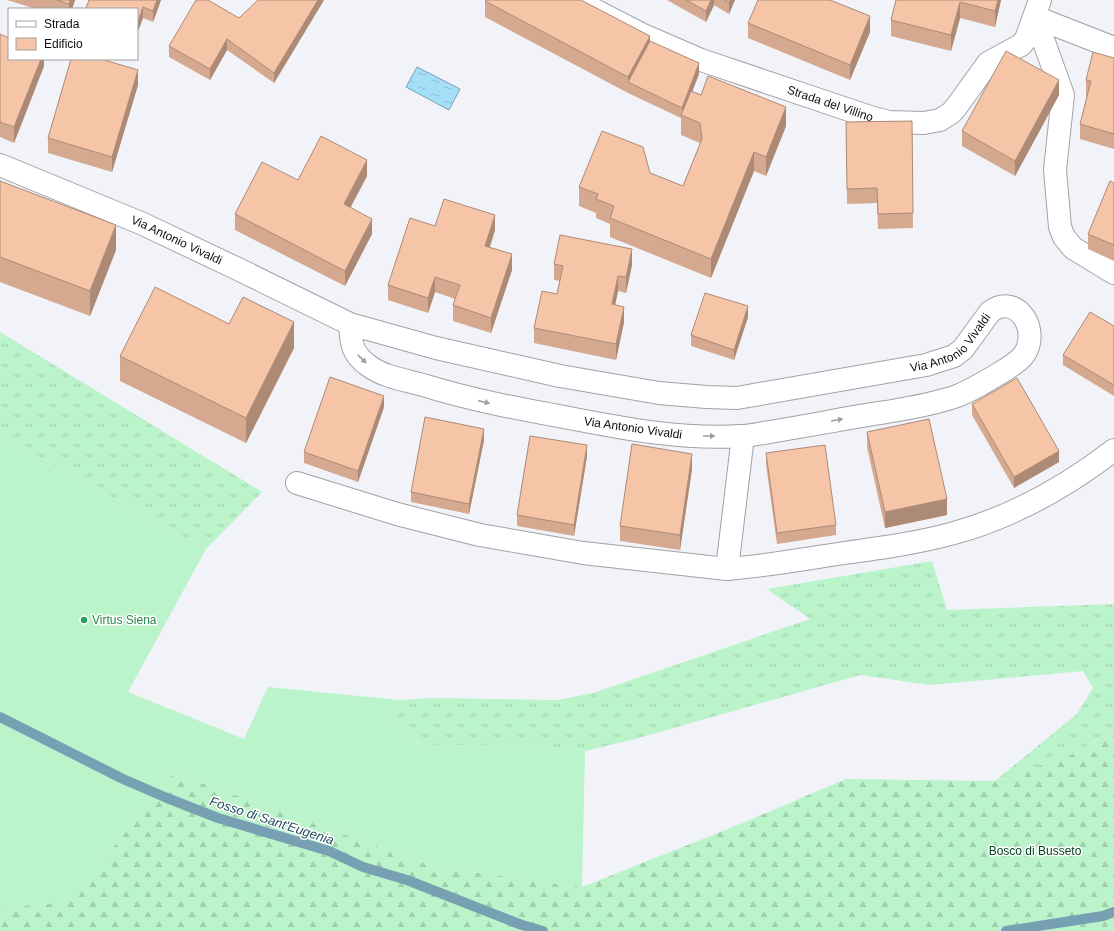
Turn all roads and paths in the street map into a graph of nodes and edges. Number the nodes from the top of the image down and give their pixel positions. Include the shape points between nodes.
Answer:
1 (575, 0) edge
2 (1037, 8) edge
3 (1114, 48) edge
4 (0, 165) edge
5 (1114, 273) edge
6 (350, 324) junction
7 (743, 436) junction
8 (1114, 450) edge
9 (297, 482) dead end
10 (727, 569) junction

1 - 2 street, Strada del Villino via 641,34 702,60 870,117 906,123 940,120 951,113 988,62 1021,45 1026,39
2 - 3 street
2 - 5 street via 1063,95 1055,170 1060,227 1073,248
4 - 6 street, Via Antonio Vivaldi via 143,224
6 -> 7 street, Via Antonio Vivaldi via 354,350 371,367 447,393 649,433
7 -> 6 street, Via Antonio Vivaldi via 922,406 959,396 1007,368 1024,354 1030,340 1027,320 1017,310 999,307 990,312 963,349 944,360 737,398 659,393 560,376 436,348
7 - 10 street
8 - 10 street via 1091,468 1029,504 998,519 954,533 885,547
9 - 10 street via 397,514 480,535 583,553

